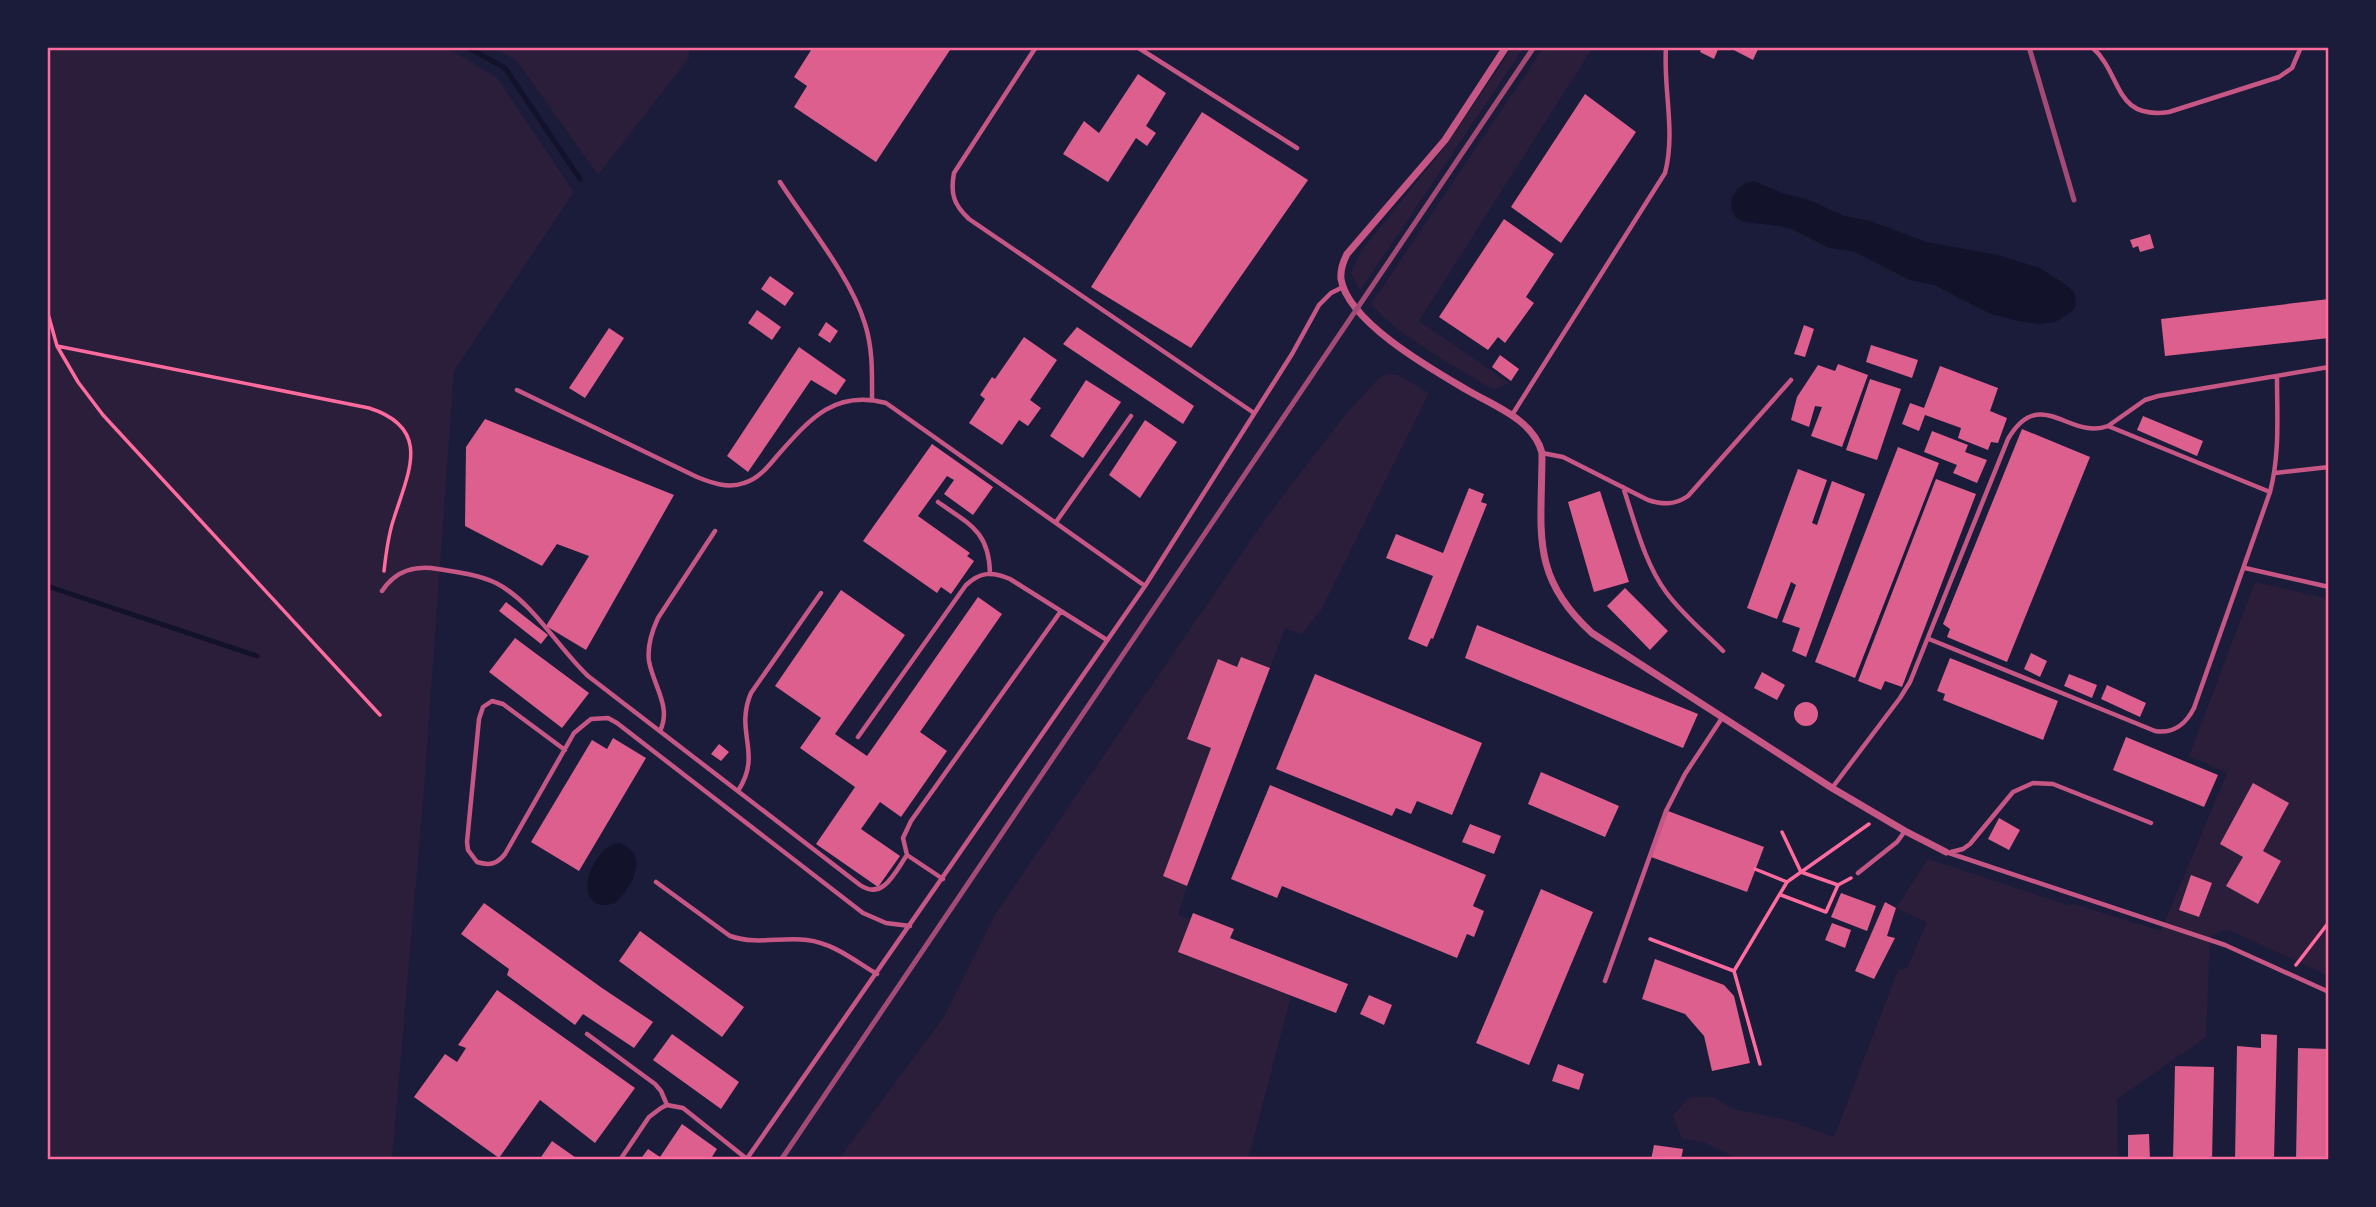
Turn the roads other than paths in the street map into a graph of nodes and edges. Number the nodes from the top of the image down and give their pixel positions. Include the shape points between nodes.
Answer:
1 (1036, 47) edge
2 (1137, 47) edge
3 (1506, 47) edge
4 (1666, 47) edge
5 (2092, 47) edge
6 (2301, 47) edge
7 (1297, 148) dead end
8 (780, 182) dead end
9 (1343, 287) junction
10 (2329, 368) edge
11 (2277, 377) junction
12 (1791, 380) dead end
13 (517, 390) dead end
14 (872, 399) junction
15 (1254, 413) junction
16 (1131, 416) dead end
17 (1511, 416) junction
18 (2108, 426) junction
19 (1542, 453) junction
20 (2329, 467) edge
21 (2275, 473) junction
22 (1622, 486) junction
23 (2270, 492) junction
24 (938, 502) dead end
25 (1056, 522) junction
26 (715, 531) dead end
27 (2245, 568) junction
28 (990, 573) junction
29 (1145, 586) junction
30 (2329, 587) edge
31 (382, 591) road end
32 (821, 593) dead end
33 (1062, 611) junction
34 (1107, 639) junction
35 (1929, 639) junction
36 (1723, 651) dead end
37 (1723, 716) junction
38 (660, 731) junction
39 (858, 737) dead end
40 (565, 750) junction
41 (1832, 788) junction
42 (738, 792) junction
43 (2151, 823) dead end
44 (1905, 831) junction
45 (1946, 852) junction
46 (907, 855) junction
47 (1858, 873) dead end
48 (943, 879) junction
49 (656, 882) dead end
50 (911, 926) junction
51 (877, 974) junction
52 (1605, 981) dead end
53 (2329, 992) edge
54 (587, 1034) dead end
55 (667, 1105) junction
56 (747, 1159) edge
57 (620, 1160) edge

1 - 15 lane via 954,173 953,198 959,209
2 - 7 lane
3 - 9 street via 1445,140 1346,254 1340,277
4 - 17 lane via 1670,129 1665,173
5 - 6 lane via 2132,107 2155,114 2279,77 2298,60
8 - 14 lane via 860,311 870,346
9 - 15 lane via 1319,305
9 - 17 street via 1357,310 1380,333
10 - 11 lane
11 - 18 lane via 2145,400
11 - 21 lane
12 - 22 lane via 1688,496 1673,503 1657,503
13 - 14 lane via 697,477 728,486 754,478 823,411 839,402
14 - 25 lane via 899,410
15 - 29 lane
16 - 25 lane
17 - 19 street via 1533,433
18 - 23 lane
18 - 35 lane via 2092,430 2044,414 2032,415 2013,430
19 - 22 lane via 1563,457
19 - 37 street via 1542,552 1560,600 1592,634
20 - 21 lane
21 - 23 lane
22 - 36 lane via 1656,577 1677,606
23 - 27 lane
24 - 28 lane via 979,533 989,551
25 - 29 lane
26 - 38 lane via 653,631 649,659 664,709
27 - 30 lane
27 - 35 lane via 2194,708 2182,724 2162,732
28 - 33 lane via 1010,579
28 - 39 lane via 966,585
29 - 34 lane
31 - 38 lane via 396,575 425,566 506,588 588,676
32 - 42 lane via 745,707 750,758
33 - 34 lane
33 - 46 lane via 911,821 903,838
34 - 48 lane
35 - 41 lane via 1900,698
37 - 41 street
37 - 52 lane via 1666,811
38 - 42 lane
40 - 40 lane via 505,854 492,865 477,862 467,842 483,707 492,701 503,704
40 - 50 lane via 582,725 608,718 863,913 886,923
41 - 44 street
42 - 46 lane via 866,890 886,885
43 - 45 lane via 2053,784 2033,783 2013,792 1970,844
44 - 45 street
44 - 47 lane
45 - 53 lane via 2225,945
46 - 48 lane
48 - 50 lane
49 - 51 lane via 730,936 822,943
50 - 51 lane
51 - 56 lane
54 - 55 lane via 655,1084
55 - 56 lane via 688,1112
55 - 57 lane via 649,1117

